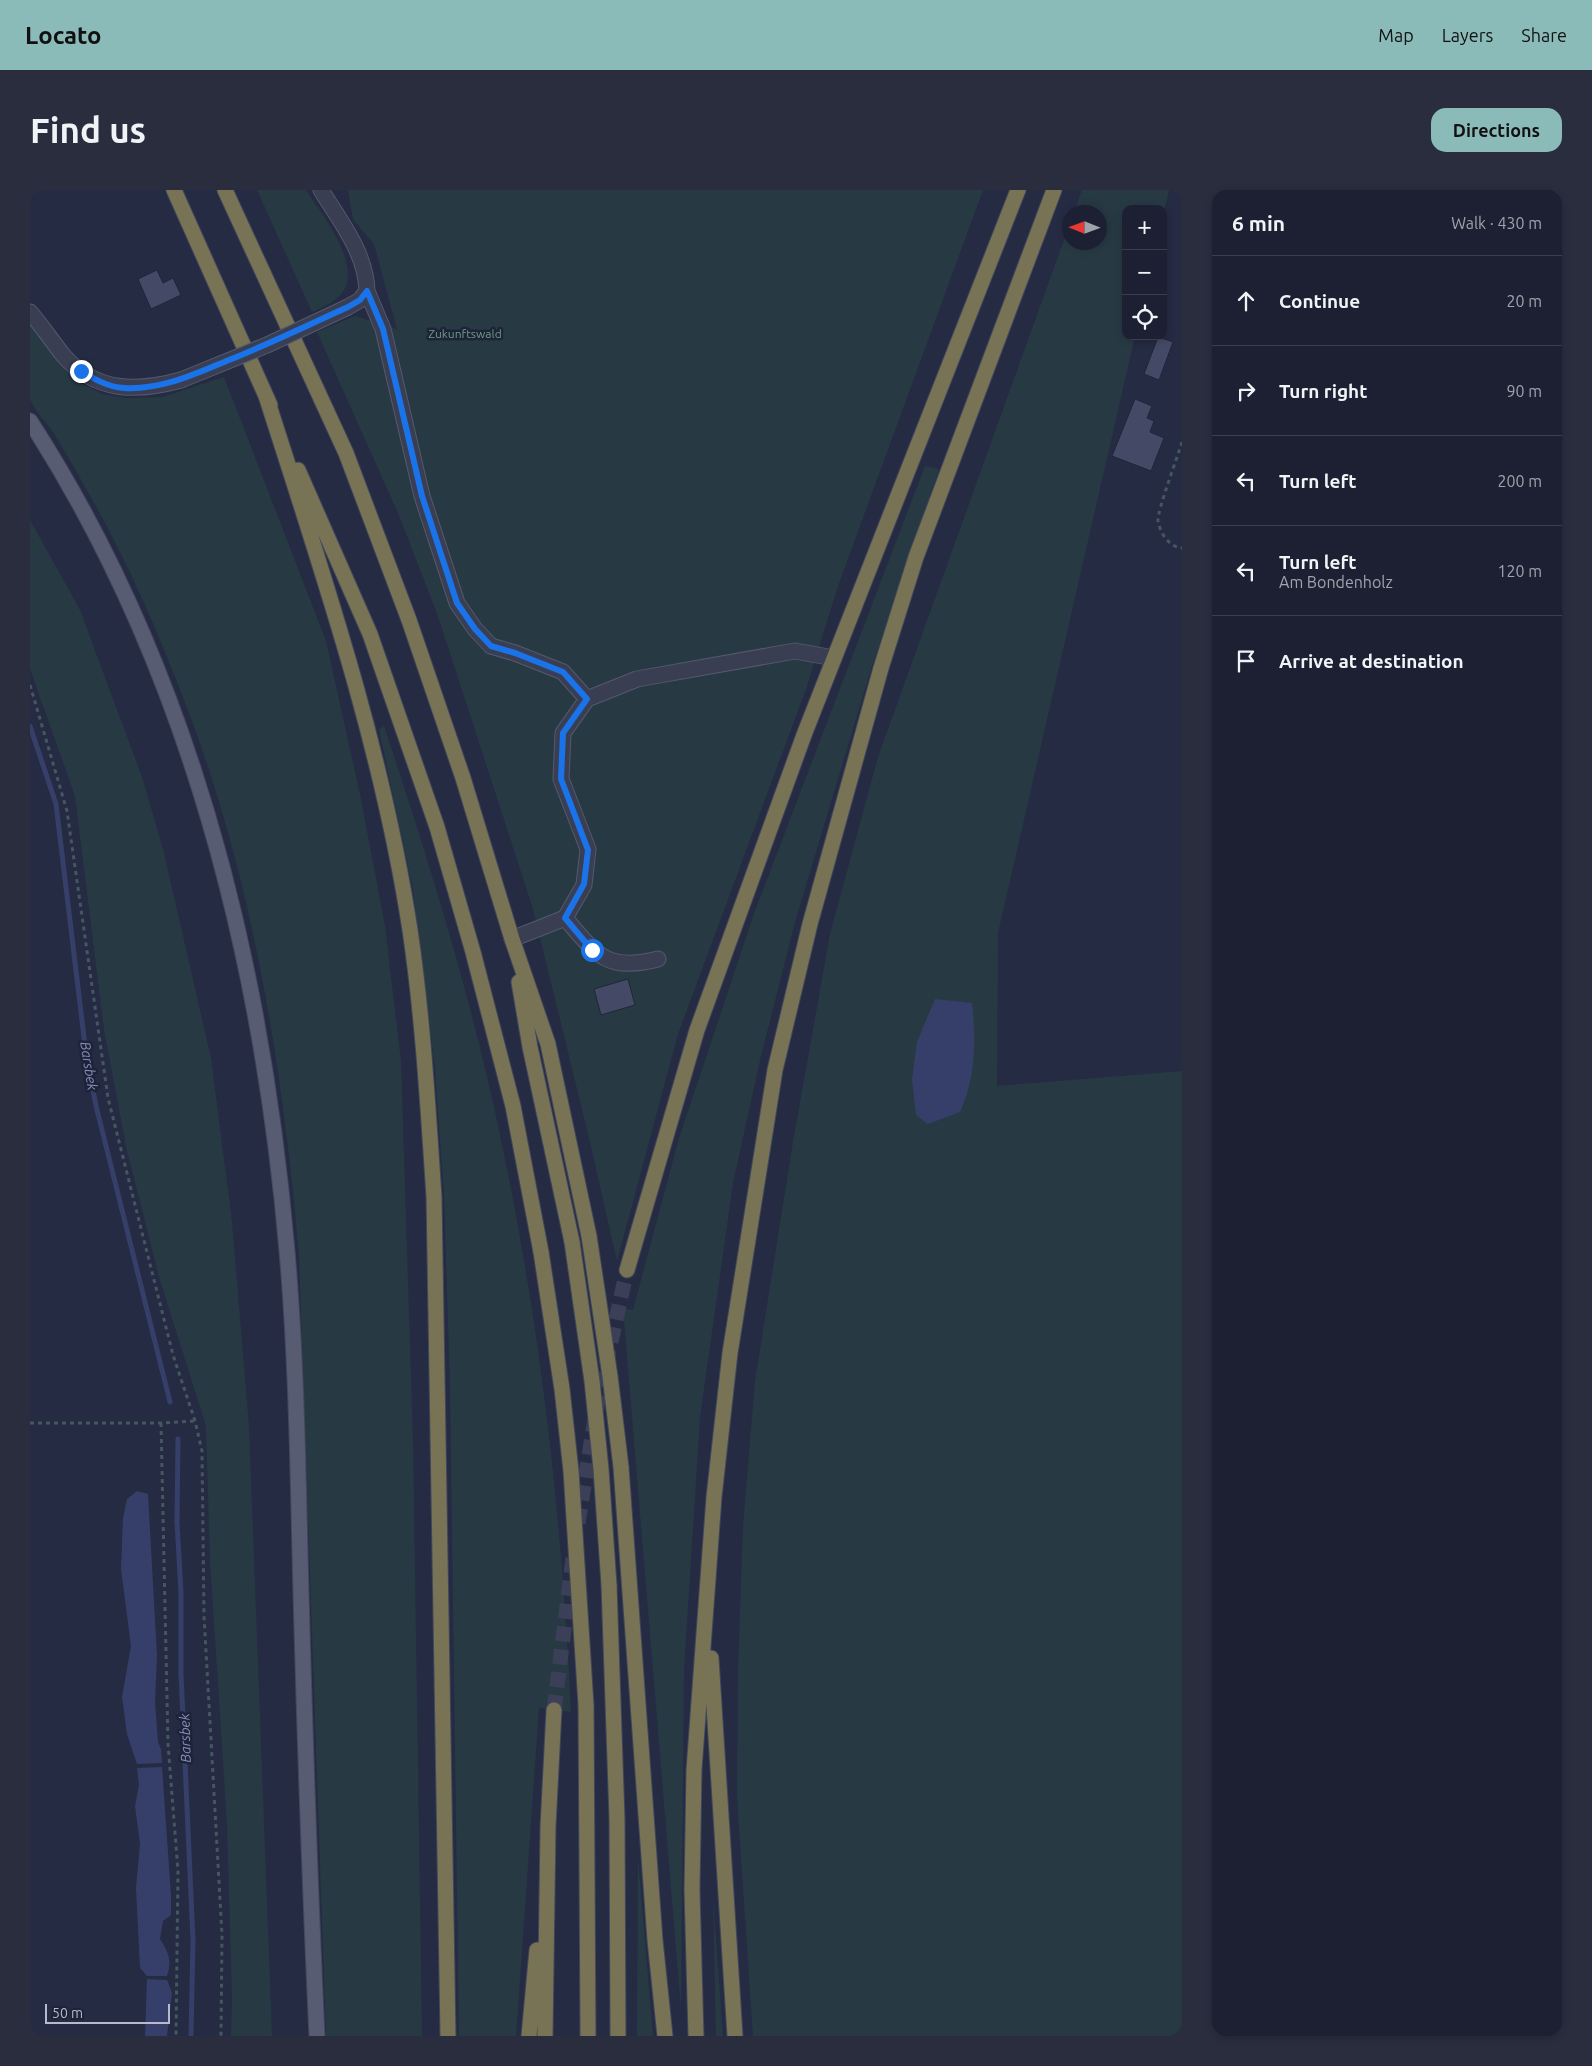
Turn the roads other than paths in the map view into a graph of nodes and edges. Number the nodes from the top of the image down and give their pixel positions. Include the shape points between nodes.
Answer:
1 (174, 190) edge
2 (225, 190) edge
3 (321, 190) edge
4 (1018, 190) edge
5 (1054, 190) edge
6 (367, 291) junction
7 (30, 312) edge
8 (266, 396) junction
9 (30, 421) edge
10 (834, 658) junction
11 (587, 699) junction
12 (565, 918) junction
13 (512, 939) junction
14 (658, 958) dead end
15 (627, 1270) tunnel mouth
16 (707, 1599) junction
17 (554, 1710) tunnel mouth
18 (548, 1826) junction
19 (317, 2036) edge
20 (448, 2036) edge
21 (529, 2036) edge
22 (545, 2036) edge
23 (588, 2036) edge
24 (618, 2036) edge
25 (666, 2036) edge
26 (696, 2036) edge
27 (735, 2036) edge

1 - 8 highway
2 - 13 highway via 346,453 457,759
3 - 6 street via 361,260
4 - 10 highway
5 - 16 highway via 916,557 881,668 810,924 775,1070 742,1275 725,1390
6 - 7 street, bridge via 348,307 267,345 181,380 155,387 122,388 103,383 81,371 64,356
6 - 11 street via 383,329 422,496 457,603 491,646 563,672
8 - 20 highway via 332,602 385,804 410,929 425,1061 434,1197
8 - 23 highway, bridge via 370,634 437,827 514,1106 541,1252 571,1471 586,1704
9 - 19 main road via 97,537 144,636 177,724 215,842 259,1028 287,1252 294,1368
10 - 11 street via 795,651 637,679
10 - 15 highway via 697,1030
11 - 12 street via 563,733 561,779 588,850 584,884
12 - 13 street
12 - 14 street via 592,950 612,963 636,964
13 - 24 highway, bridge via 530,1047 572,1242 599,1449 609,1585 617,1819
13 - 25 highway, bridge via 548,1044 589,1236 610,1376 621,1467 654,1920
16 - 26 highway via 694,1770 692,1890
16 - 27 highway
17 - 18 highway
18 - 21 highway
18 - 22 highway

